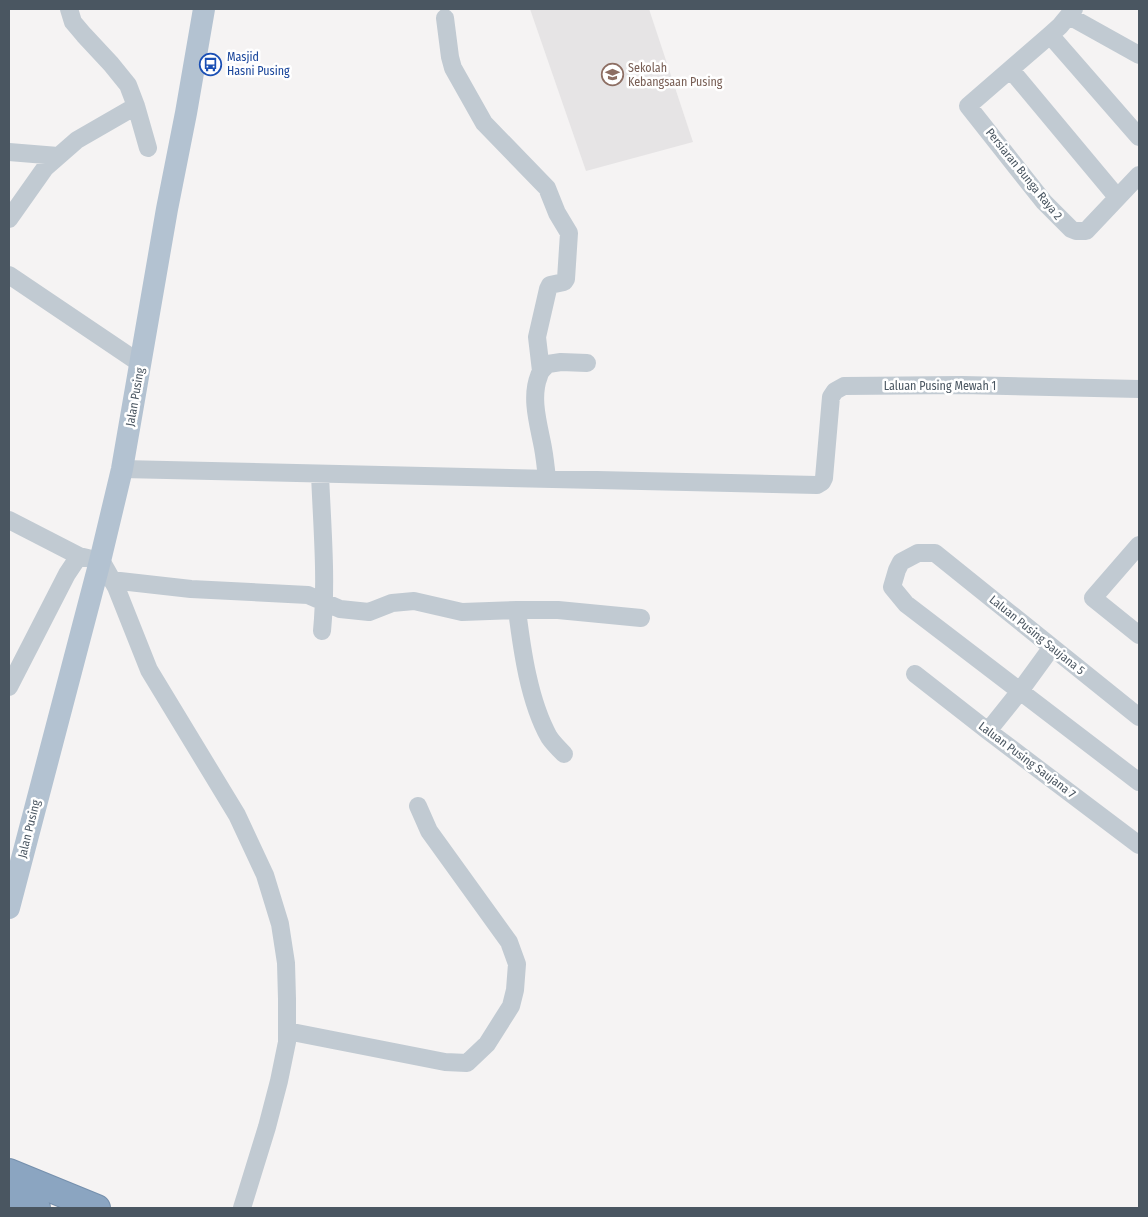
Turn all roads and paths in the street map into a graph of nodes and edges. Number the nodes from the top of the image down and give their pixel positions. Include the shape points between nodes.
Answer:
1 (69, 9) edge
2 (204, 9) edge
3 (1072, 12) edge
4 (445, 18) dead end
5 (1050, 36) junction
6 (1139, 55) edge
7 (1011, 70) junction
8 (136, 106) junction
9 (1139, 137) edge
10 (148, 148) dead end
11 (9, 152) edge
12 (58, 156) junction
13 (1139, 175) edge
14 (1117, 197) junction
15 (9, 219) edge
16 (9, 275) edge
17 (587, 363) dead end
18 (141, 364) junction
19 (541, 371) junction
20 (1139, 389) edge
21 (122, 469) junction
22 (320, 474) junction
23 (547, 479) junction
24 (9, 520) edge
25 (1139, 545) edge
26 (97, 565) junction
27 (325, 602) junction
28 (517, 610) junction
29 (641, 618) dead end
30 (322, 631) dead end
31 (1139, 634) edge
32 (1052, 647) junction
33 (915, 674) dead end
34 (9, 687) edge
35 (1020, 691) junction
36 (1139, 718) edge
37 (988, 731) junction
38 (564, 754) dead end
39 (42, 779) junction
40 (1139, 782) edge
41 (418, 806) dead end
42 (1139, 845) edge
43 (9, 855) edge
44 (9, 908) edge
45 (287, 1031) junction
46 (9, 1172) edge
47 (9, 1196) edge
48 (37, 1208) edge
49 (97, 1208) edge
50 (242, 1208) edge

1 - 8 street via 73,22 128,85
2 - 18 main road, Jalan Pusing
3 - 5 street
3 - 6 street
4 - 19 street via 453,68 484,123 547,188 569,233 566,279 548,288 537,337
5 - 7 street
5 - 9 street
7 - 14 street
7 - 14 street, Persiaran Bunga Raya 2 via 968,106 1044,202 1071,229 1086,231
8 - 10 street
8 - 12 street via 78,140
11 - 12 street
12 - 15 street via 44,168
13 - 14 street
16 - 18 street
17 - 19 street via 553,363
18 - 21 main road, Jalan Pusing
19 - 23 street via 535,407
20 - 23 street, Laluan Pusing Mewah 1 via 844,386 831,397 822,482 817,485
21 - 22 street
21 - 26 main road, Jalan Pusing
22 - 23 street
22 - 27 street
24 - 26 street
25 - 31 street via 1093,598
26 - 27 street via 191,589 308,595
26 - 34 street via 67,574
26 - 39 main road, Jalan Pusing
26 - 45 street via 116,587 149,670 237,815 265,875 280,924 286,963
27 - 28 street via 340,609 369,612 392,603 414,601 462,612
27 - 30 street
28 - 29 street via 558,610
28 - 38 street via 526,670 538,711 550,738
32 - 35 street
32 - 35 street, Laluan Pusing Saujana 5 via 935,554 918,553 901,562 892,587 906,604
32 - 36 street, Laluan Pusing Saujana 5
33 - 37 street, Laluan Pusing Saujana 7
35 - 37 street
35 - 40 street
37 - 42 street, Laluan Pusing Saujana 7
39 - 43 main road, Jalan Pusing
39 - 44 main road, Jalan Pusing
41 - 45 street via 429,831 509,942 517,964 511,1006 487,1044 467,1063 445,1062
45 - 50 street via 279,1081
46 - 49 highway
47 - 48 highway

